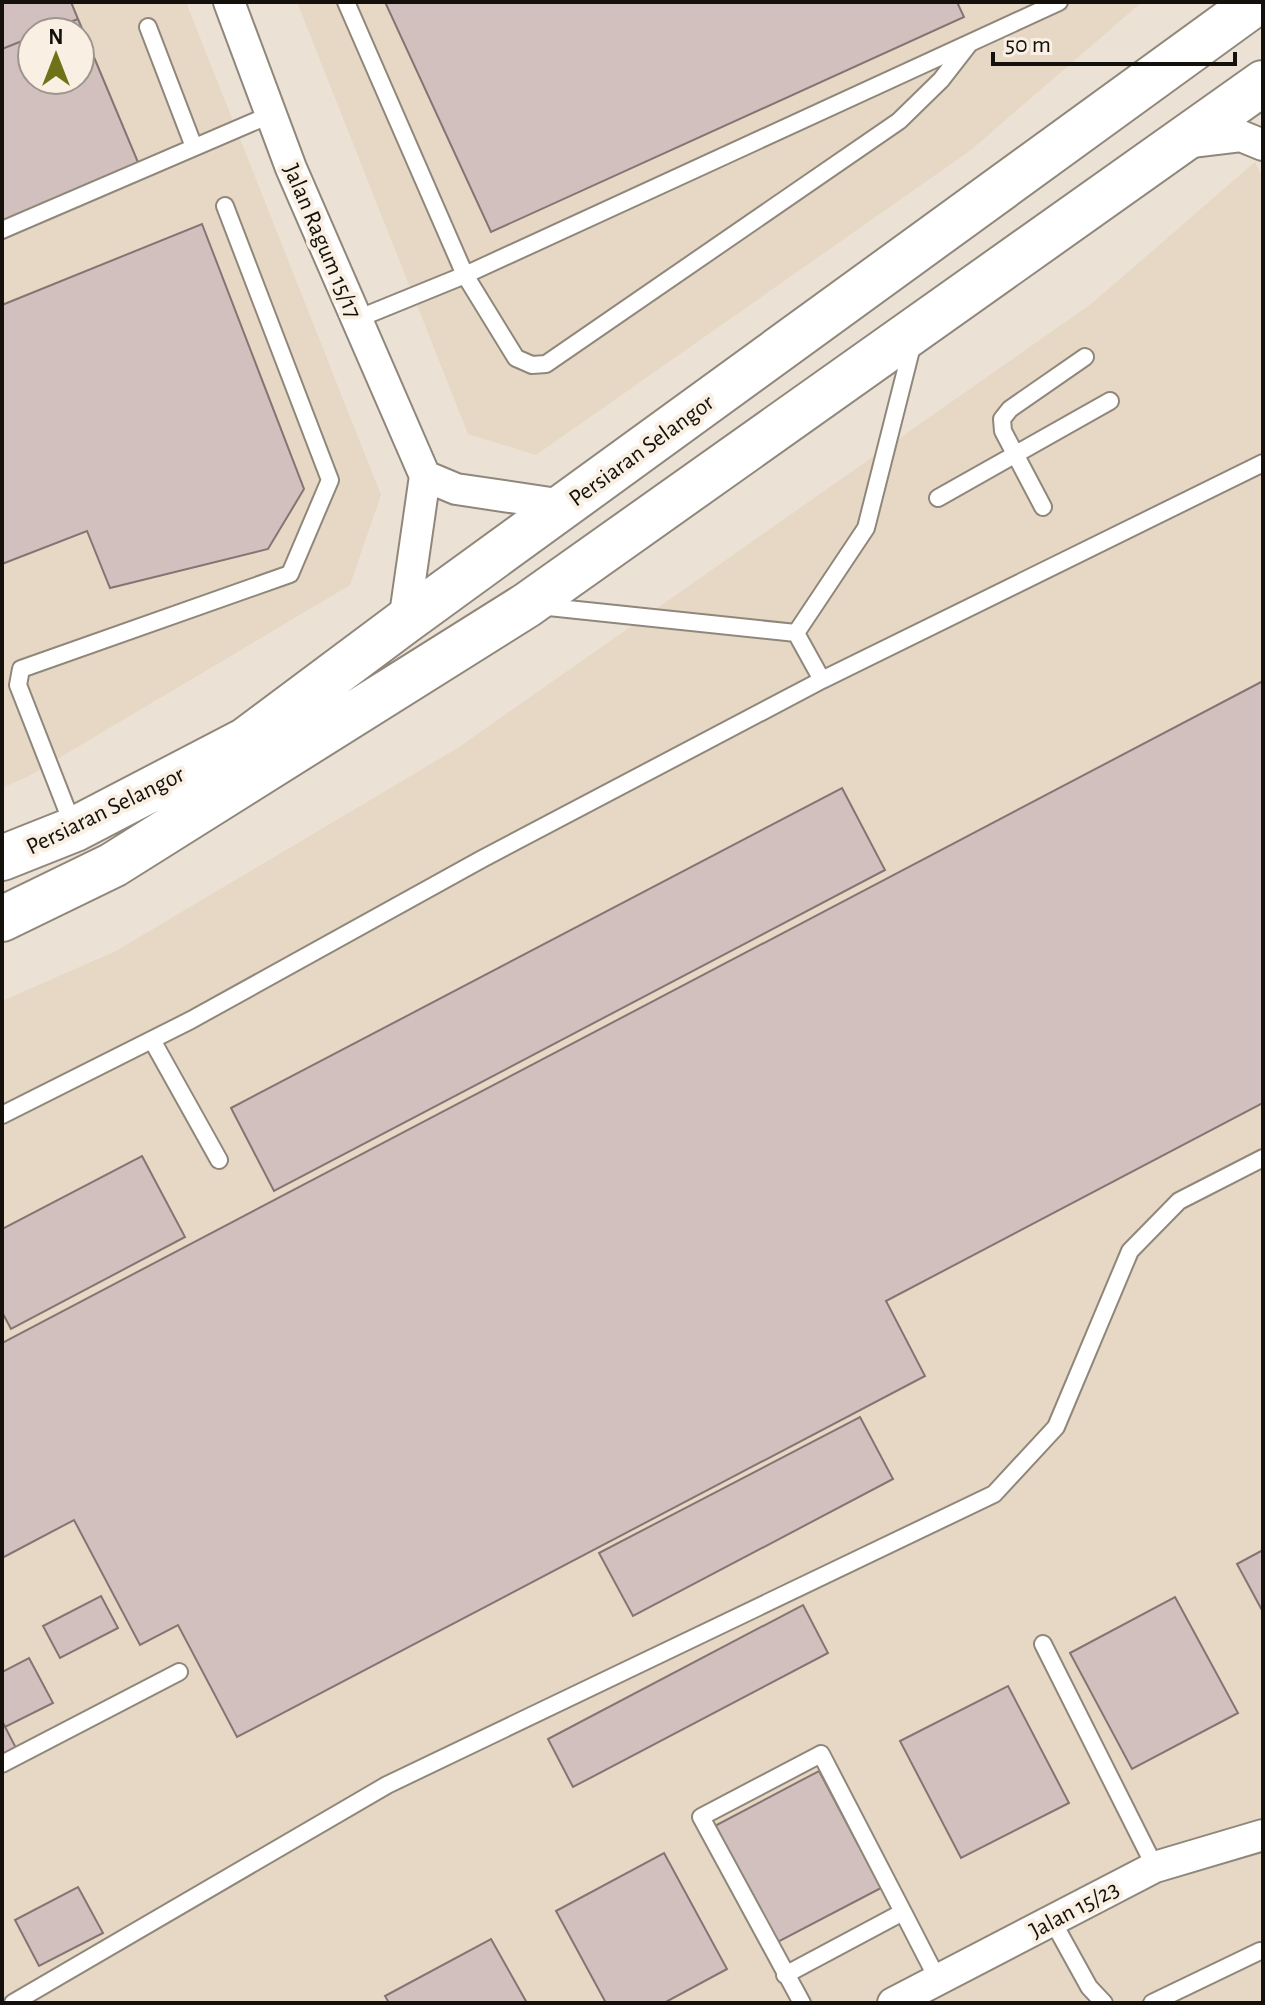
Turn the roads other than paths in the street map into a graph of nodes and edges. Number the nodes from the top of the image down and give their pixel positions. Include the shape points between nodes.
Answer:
1 (229, 2) edge
2 (346, 2) edge
3 (1059, 2) edge
4 (1257, 2) edge
5 (148, 27) dead end
6 (969, 44) junction
7 (1263, 83) edge
8 (272, 114) junction
9 (1178, 143) junction
10 (1263, 145) edge
11 (194, 147) junction
12 (225, 206) dead end
13 (2, 230) edge
14 (465, 275) junction
15 (357, 319) junction
16 (917, 328) junction
17 (1085, 357) dead end
18 (1110, 401) dead end
19 (1015, 455) junction
20 (1263, 463) edge
21 (425, 476) junction
22 (938, 498) dead end
23 (564, 505) junction
24 (1043, 507) dead end
25 (527, 605) junction
26 (404, 622) junction
27 (796, 633) junction
28 (822, 680) junction
29 (75, 829) junction
30 (2, 858) edge
31 (2, 919) edge
32 (152, 1040) junction
33 (2, 1115) edge
34 (1263, 1158) edge
35 (219, 1160) dead end
36 (1043, 1644) dead end
37 (179, 1672) dead end
38 (2, 1764) edge
39 (1263, 1835) edge
40 (1155, 1867) junction
41 (903, 1912) junction
42 (1052, 1920) junction
43 (1260, 1951) dead end
44 (785, 1975) junction
45 (938, 1980) junction
46 (13, 2003) edge
47 (802, 2003) edge
48 (893, 2003) edge
49 (1104, 2003) edge
50 (1152, 2003) edge

1 - 8 street, Jalan Ragum 15/17
2 - 14 lane
3 - 6 lane
4 - 23 main road, Persiaran Selangor
5 - 11 lane
6 - 14 lane
6 - 14 lane via 899,121 546,364 516,358
7 - 9 main road, Persiaran Selangor
8 - 11 lane
8 - 15 street, Jalan Ragum 15/17
9 - 10 street via 1241,136
9 - 16 main road, Persiaran Selangor
11 - 13 lane
12 - 29 lane via 330,480 290,574 21,669 18,685
14 - 15 lane
15 - 21 street, Jalan Ragum 15/17
16 - 25 main road, Persiaran Selangor
16 - 27 lane via 866,528
17 - 19 lane via 1002,419
18 - 19 lane
19 - 22 lane
19 - 24 lane
20 - 28 lane
21 - 23 street via 456,489
21 - 26 street
23 - 26 main road, Persiaran Selangor
25 - 27 lane
25 - 31 main road, Persiaran Selangor via 113,865
26 - 29 main road, Persiaran Selangor via 246,740
27 - 28 lane
28 - 32 lane
29 - 30 main road, Persiaran Selangor
32 - 33 lane
32 - 35 lane
34 - 46 lane via 1179,1201 1130,1251 1056,1427 994,1494 387,1785
36 - 40 lane
37 - 38 lane
39 - 40 street, Jalan 15/23
40 - 42 street, Jalan 15/23
41 - 44 lane
41 - 44 lane via 821,1754 701,1817
41 - 45 lane
42 - 45 street, Jalan 15/23
42 - 49 lane via 1089,1987
43 - 50 lane
44 - 47 lane
45 - 48 street, Jalan 15/23

